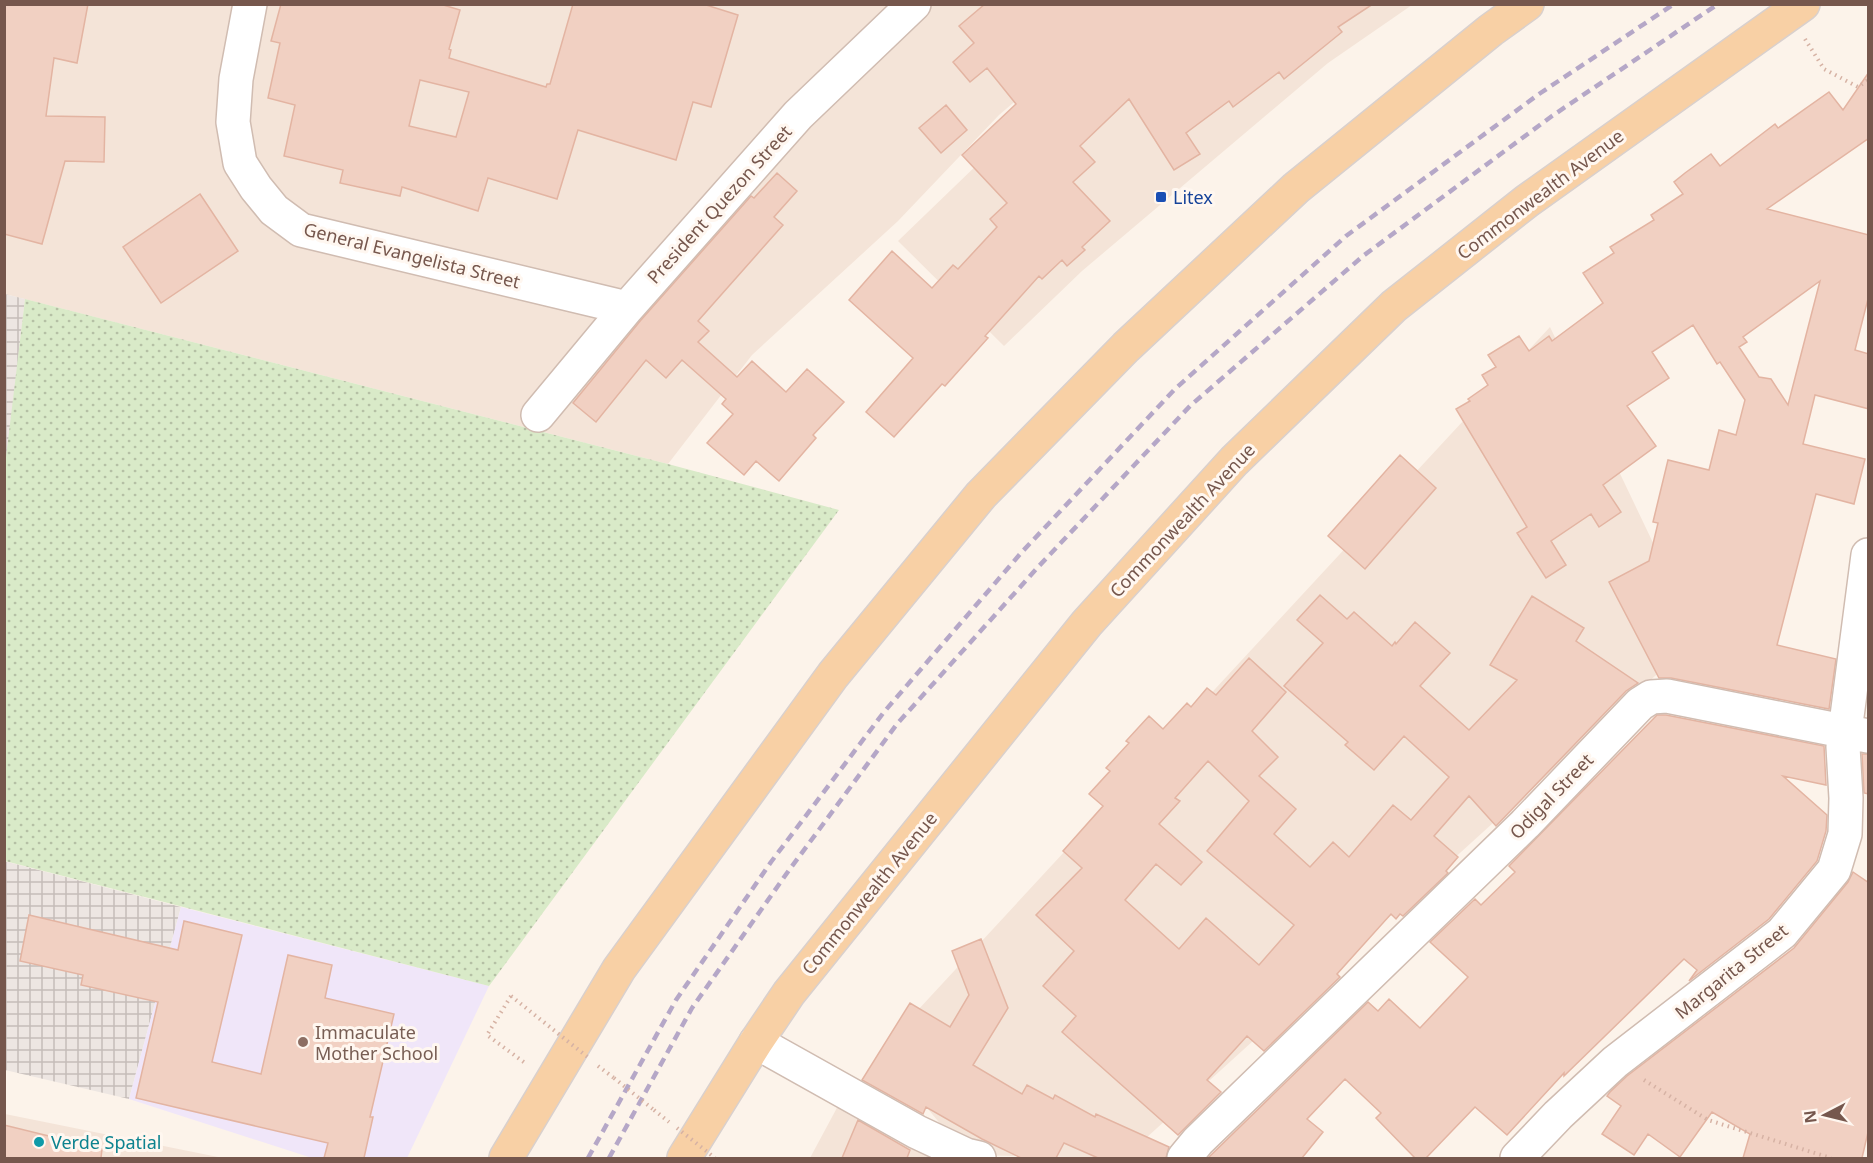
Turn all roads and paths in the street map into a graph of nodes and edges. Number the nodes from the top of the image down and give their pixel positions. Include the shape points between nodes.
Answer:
1 (250, 4) edge
2 (914, 4) edge
3 (1527, 4) edge
4 (1803, 4) edge
5 (1824, 69) dead end
6 (1869, 80) edge
7 (627, 308) junction
8 (538, 415) dead end
9 (1869, 555) edge
10 (1856, 734) edge
11 (756, 1042) junction
12 (1615, 1062) junction
13 (551, 1083) junction
14 (506, 1158) edge
15 (684, 1158) edge
16 (715, 1158) edge
17 (979, 1158) edge
18 (1184, 1158) edge
19 (1517, 1158) edge
20 (1831, 1158) edge

1 - 7 street, General Evangelista Street via 236,79 233,122 240,163 273,210 301,230
2 - 7 street, President Quezon Street via 798,115
3 - 13 main road via 1296,188 1126,347 981,495 819,694 619,969
4 - 11 main road, Commonwealth Avenue via 1527,201 1394,306 1234,461 1088,623 796,984
5 - 6 path via 1858,87
7 - 8 street, President Quezon Street
9 - 10 street
10 - 12 street, Margarita Street via 1843,747 1845,834 1834,870 1782,933
10 - 18 street, Odigal Street via 1667,696 1651,697
11 - 15 main road, Commonwealth Avenue
11 - 17 street via 917,1132
12 - 19 street, Margarita Street
12 - 20 path via 1708,1120
13 - 14 main road
13 - 16 path, bridge via 487,1035 511,996

